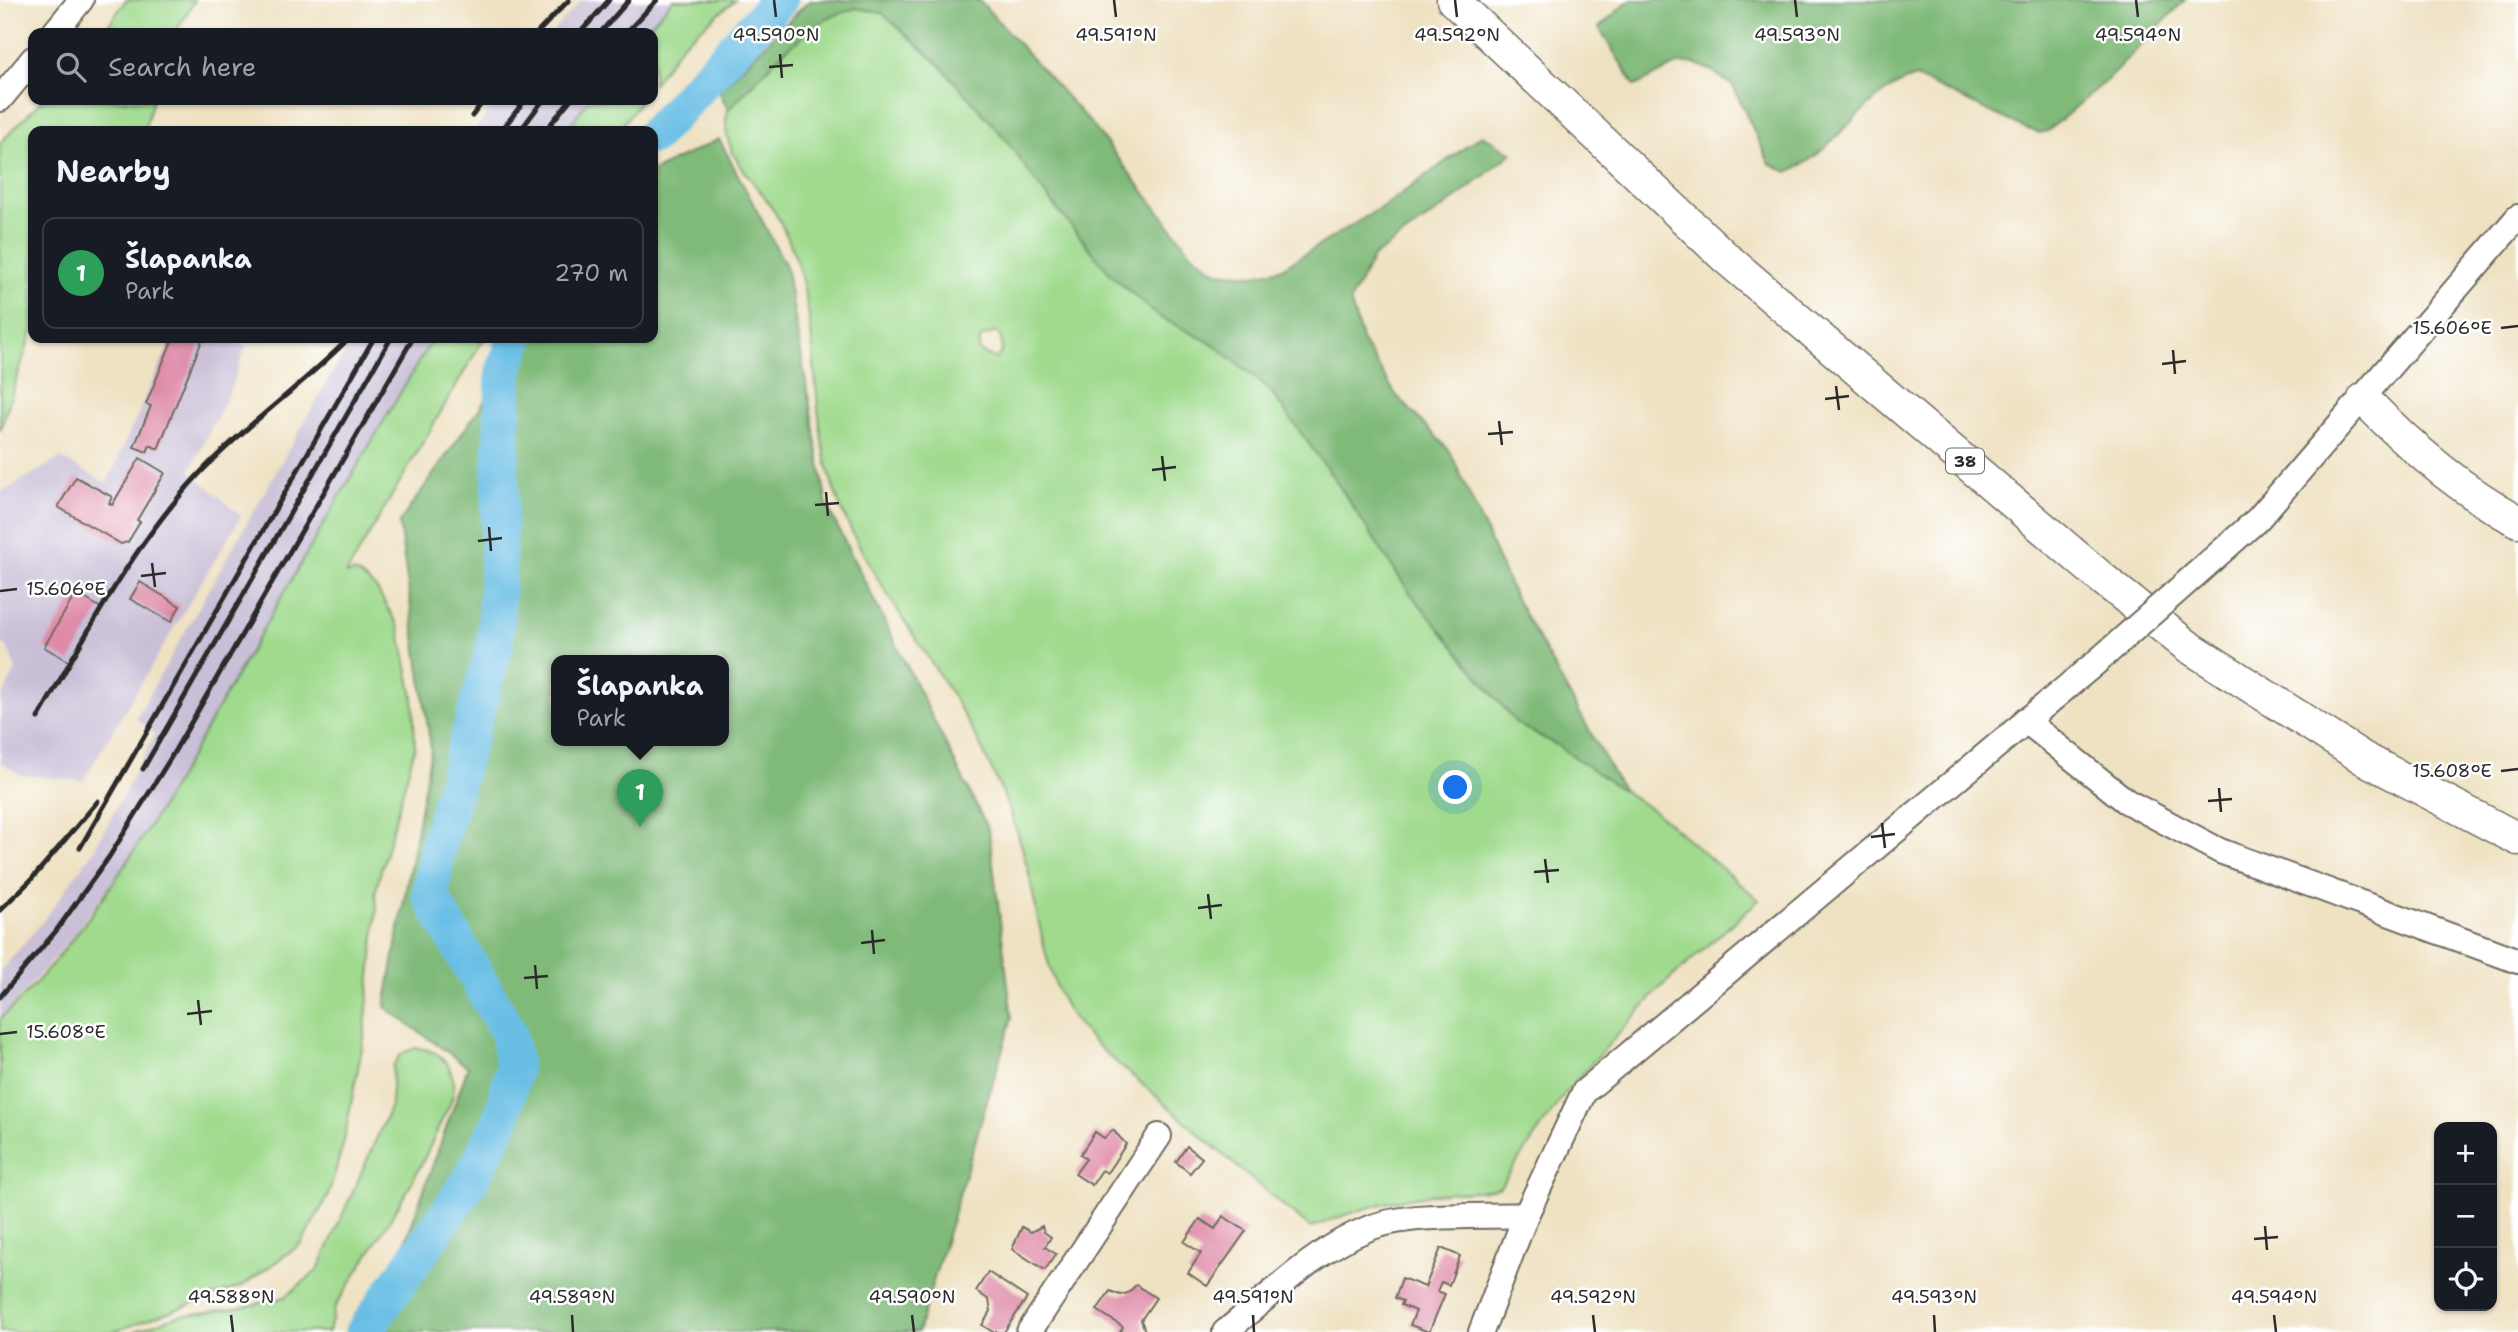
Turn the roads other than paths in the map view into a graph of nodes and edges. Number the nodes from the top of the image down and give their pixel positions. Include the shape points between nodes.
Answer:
1 (81, 0) edge
2 (1459, 6) edge
3 (58, 28) edge
4 (28, 65) edge
5 (0, 99) edge
6 (2518, 217) edge
7 (2364, 399) junction
8 (2518, 521) edge
9 (2025, 720) junction
10 (2518, 839) edge
11 (2518, 961) edge
12 (1159, 1136) dead end
13 (1526, 1215) junction
14 (1029, 1332) edge
15 (1225, 1332) edge
16 (1480, 1332) edge

1 - 3 street
2 - 10 main road, 38 via 1726,258 2186,645 2363,758
4 - 5 street
6 - 7 street
7 - 8 main road via 2435,466
7 - 9 street, bridge via 2258,519
9 - 11 street via 2126,801 2173,829 2220,851
9 - 13 street via 1584,1092
12 - 14 street
13 - 15 street via 1414,1220 1369,1227 1334,1244
13 - 16 street

